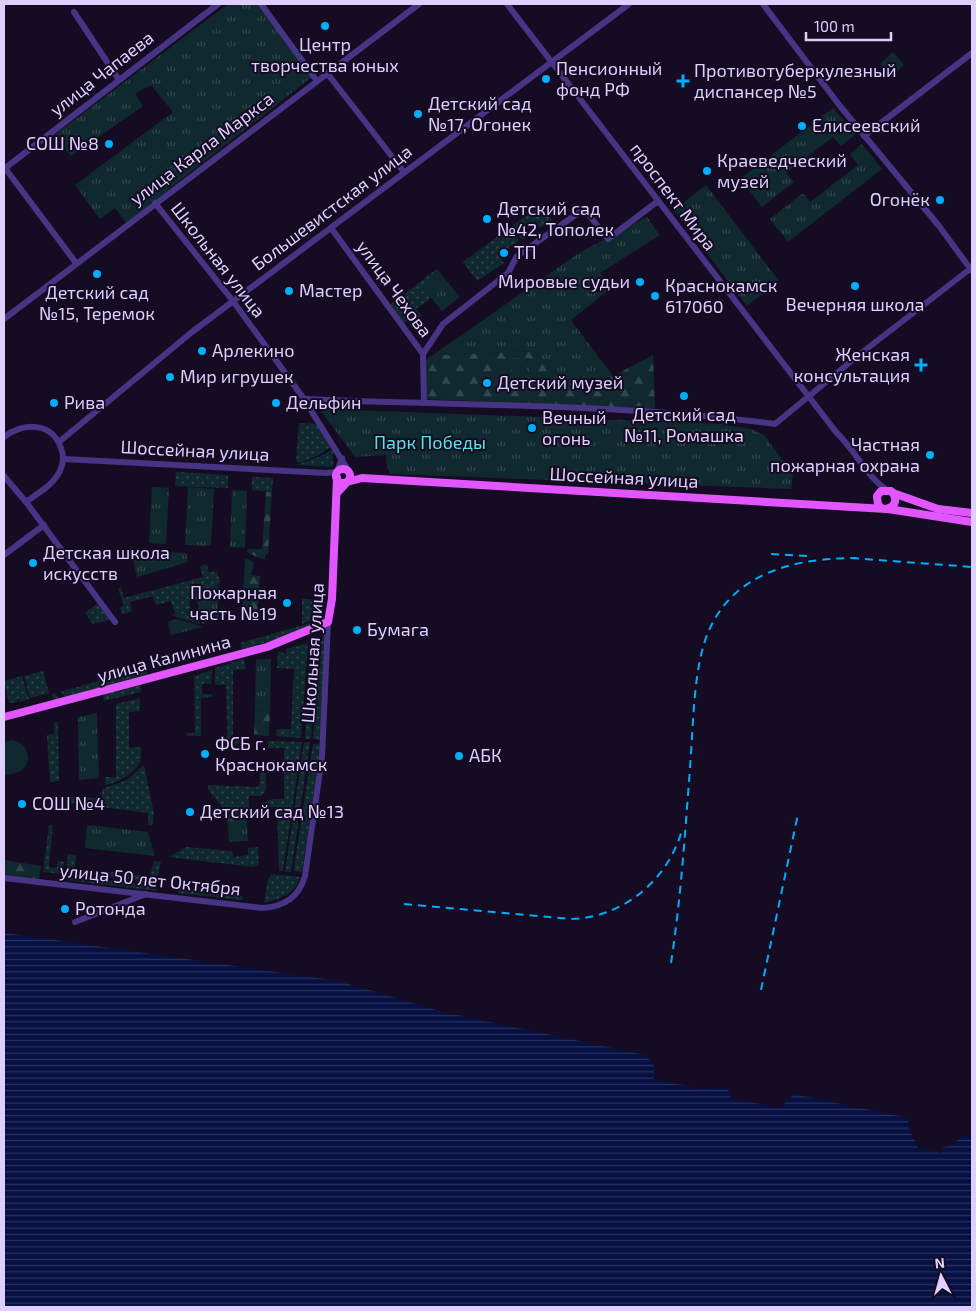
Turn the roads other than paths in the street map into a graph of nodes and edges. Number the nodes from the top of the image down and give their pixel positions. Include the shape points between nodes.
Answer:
1 (218, 4) edge
2 (261, 4) edge
3 (419, 4) edge
4 (507, 4) edge
5 (628, 4) edge
6 (763, 4) edge
7 (74, 12) dead end
8 (972, 53) edge
9 (552, 61) junction
10 (328, 73) junction
11 (119, 80) junction
12 (317, 81) junction
13 (864, 136) junction
14 (4, 168) edge
15 (404, 172) junction
16 (658, 201) junction
17 (155, 204) junction
18 (331, 228) junction
19 (76, 264) junction
20 (971, 271) edge
21 (233, 301) junction
22 (4, 319) edge
23 (423, 354) junction
24 (808, 396) junction
25 (304, 399) junction
26 (424, 402) junction
27 (4, 437) edge
28 (58, 442) junction
29 (342, 458) junction
30 (64, 459) junction
31 (348, 470) junction
32 (337, 475) junction
33 (4, 476) edge
34 (362, 478) junction
35 (873, 478) junction
36 (347, 482) junction
37 (890, 492) junction
38 (337, 493) junction
39 (877, 496) junction
40 (26, 502) junction
41 (865, 507) junction
42 (885, 509) junction
43 (972, 513) edge
44 (972, 522) edge
45 (44, 525) junction
46 (4, 555) edge
47 (115, 622) dead end
48 (328, 622) junction
49 (4, 717) edge
50 (4, 878) edge
51 (146, 894) junction
52 (292, 899) joint
53 (75, 922) dead end

1 - 11 street, улица Чапаева
2 - 12 street
3 - 10 street, улица Карла Маркса
4 - 9 street, проспект Мира
5 - 9 street, Большевистская улица
6 - 13 street
7 - 11 street
8 - 13 street
9 - 15 street, Большевистская улица
9 - 16 street, проспект Мира
10 - 12 street, улица Карла Маркса
10 - 15 street
11 - 14 street, улица Чапаева
12 - 17 street, улица Карла Маркса
13 - 20 street via 939,226
14 - 19 street
15 - 18 street, Большевистская улица
16 - 23 street via 608,239 584,210 517,256 508,273 443,324
16 - 24 street, проспект Мира
17 - 19 street, улица Карла Маркса
17 - 21 street, Школьная улица
18 - 21 street, Большевистская улица
18 - 23 street, улица Чехова
19 - 22 street, улица Карла Маркса
20 - 24 street
21 - 25 street, Школьная улица
21 - 28 street, Большевистская улица
23 - 26 street, улица Чехова
24 - 26 street via 775,424 722,417
24 - 35 street, проспект Мира
25 - 26 street
25 - 29 street, Школьная улица
27 - 28 street via 24,427 40,427 49,431
28 - 30 street
29 - 31 street, Школьная улица
29 - 32 street
30 - 32 street, Шоссейная улица
30 - 40 street via 51,483
31 - 32 main road via 343,469
31 - 34 main road
31 - 36 main road via 351,476
32 - 36 main road via 342,483
32 - 38 main road, Школьная улица
33 - 40 street
34 - 36 main road
34 - 41 main road, Шоссейная улица
35 - 37 street, проспект Мира
35 - 39 street, проспект Мира
36 - 38 main road
37 - 39 main road via 881,491
37 - 42 main road via 895,502
37 - 43 main road via 938,509
38 - 48 main road, Школьная улица
39 - 41 main road
39 - 42 main road via 878,505
40 - 45 street
41 - 42 main road, Шоссейная улица
42 - 44 main road, Шоссейная улица
45 - 46 street
45 - 47 street
48 - 49 main road, улица Калинина via 256,650
48 - 52 street, Школьная улица via 322,757 305,876 301,889
50 - 51 street, улица 50 лет Октября
51 - 52 street, улица 50 лет Октября via 262,908
51 - 53 street

